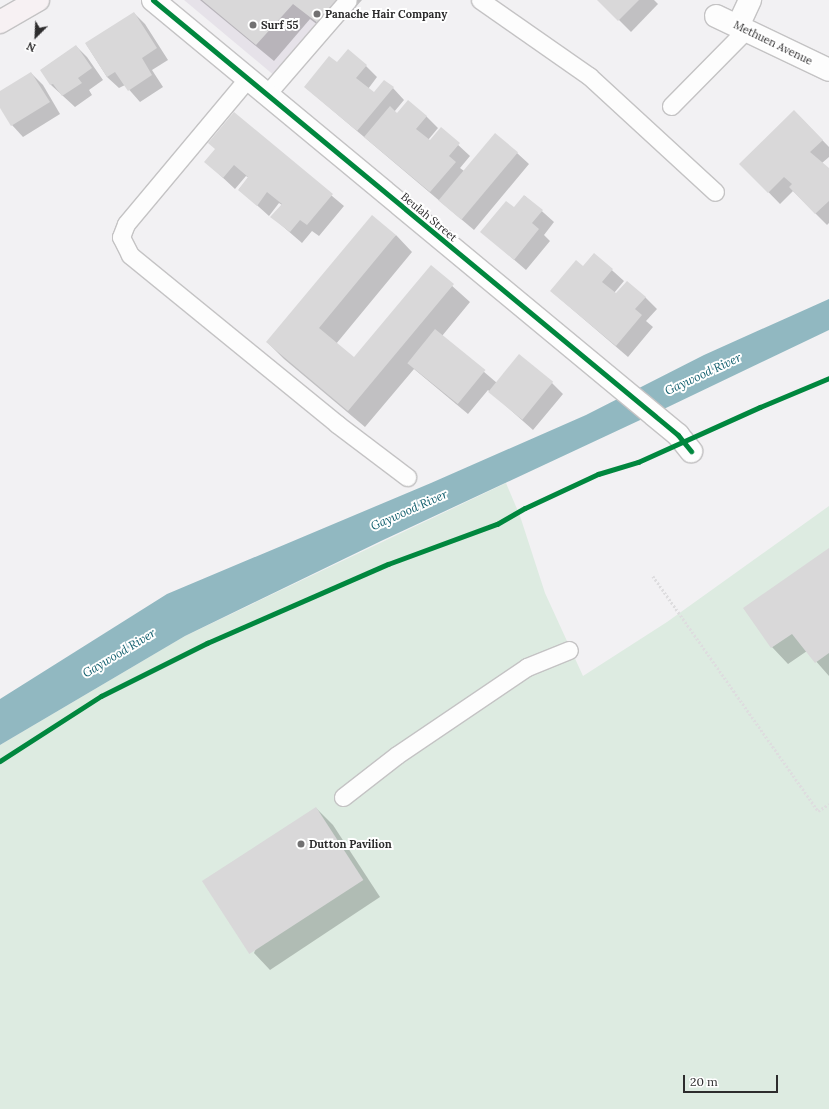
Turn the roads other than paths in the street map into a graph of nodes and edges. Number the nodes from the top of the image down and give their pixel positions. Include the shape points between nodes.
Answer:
1 (38, 0) edge
2 (153, 0) edge
3 (348, 0) edge
4 (480, 0) edge
5 (750, 0) edge
6 (716, 16) dead end
7 (0, 22) edge
8 (742, 28) junction
9 (829, 70) edge
10 (248, 78) junction
11 (266, 95) junction
12 (671, 106) dead end
13 (715, 192) dead end
14 (684, 443) dead end
15 (407, 477) dead end
16 (570, 650) dead end
17 (343, 798) dead end

1 - 7 main road
2 - 10 street, Beulah Street
3 - 11 lane
4 - 13 lane via 589,76
5 - 8 street
6 - 8 street, Methuen Avenue
8 - 9 street, Methuen Avenue
8 - 12 lane
10 - 11 street, Beulah Street
10 - 15 lane via 126,224 121,237 130,254 337,424
11 - 14 street, Beulah Street
16 - 17 lane via 527,667 397,755

